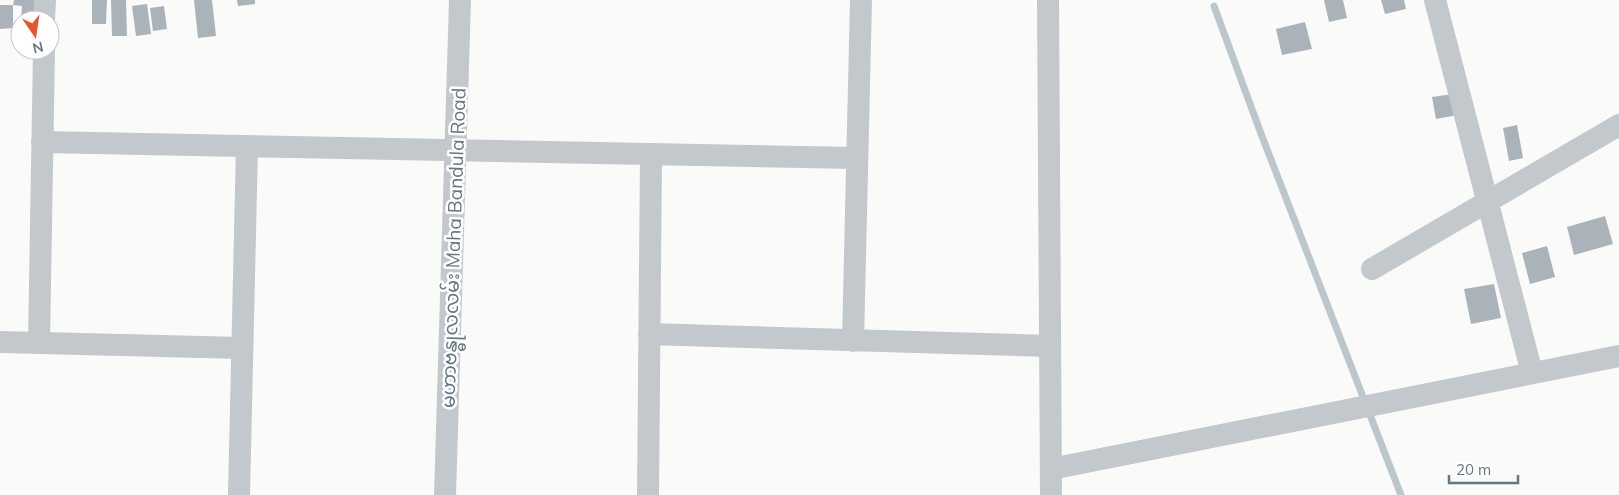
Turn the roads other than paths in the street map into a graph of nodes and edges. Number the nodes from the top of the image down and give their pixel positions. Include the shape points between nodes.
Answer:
1 (460, 0) edge
2 (861, 0) edge
3 (1048, 0) edge
4 (1435, 0) edge
5 (44, 60) edge
6 (1619, 125) edge
7 (42, 142) junction
8 (247, 146) junction
9 (457, 150) junction
10 (651, 154) junction
11 (856, 158) junction
12 (1488, 202) junction
13 (1372, 269) dead end
14 (649, 334) junction
15 (853, 341) junction
16 (0, 342) edge
17 (39, 343) junction
18 (1050, 346) junction
19 (242, 348) junction
20 (1619, 356) edge
21 (1532, 373) junction
22 (1051, 469) junction
23 (239, 495) edge
24 (445, 495) edge
25 (648, 495) edge
26 (1051, 495) edge

1 - 9 street, မဟာဗန္ဓုလလမ်း Maha Bandula Road
2 - 11 street
3 - 18 street
4 - 12 street
5 - 7 street
6 - 12 street
7 - 8 street
7 - 17 street
8 - 9 street
8 - 19 street
9 - 10 street
9 - 24 street, မဟာဗန္ဓုလလမ်း Maha Bandula Road
10 - 11 street
10 - 14 street
11 - 15 street
12 - 13 street
12 - 21 street
14 - 15 street
14 - 25 street
15 - 18 street
16 - 17 street
17 - 19 street
18 - 22 street
19 - 23 street
20 - 21 street
21 - 22 street
22 - 26 street

